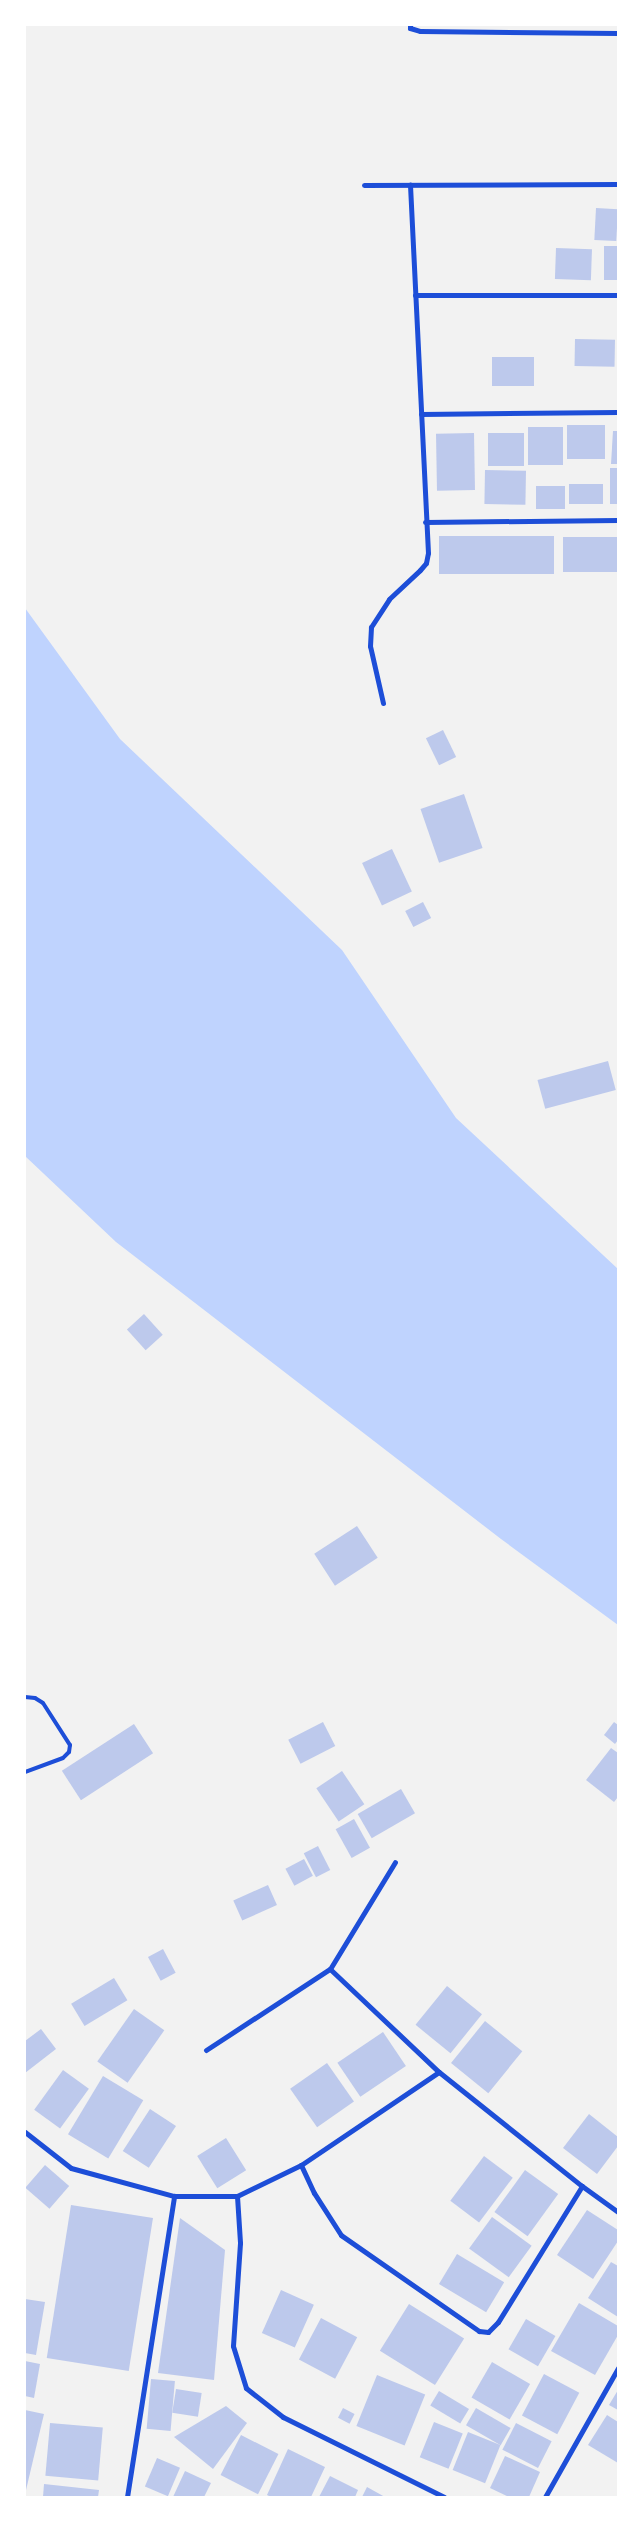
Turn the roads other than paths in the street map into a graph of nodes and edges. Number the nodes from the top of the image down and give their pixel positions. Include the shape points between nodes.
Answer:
1 (410, 25) edge
2 (618, 33) edge
3 (410, 184) junction
4 (618, 184) edge
5 (364, 185) dead end
6 (415, 295) junction
7 (618, 295) edge
8 (618, 412) edge
9 (421, 414) junction
10 (618, 520) edge
11 (425, 522) junction
12 (382, 704) dead end
13 (25, 1697) edge
14 (25, 1772) edge
15 (395, 1862) dead end
16 (330, 1970) junction
17 (206, 2050) dead end
18 (439, 2072) junction
19 (25, 2132) edge
20 (301, 2165) junction
21 (582, 2186) junction
22 (174, 2196) junction
23 (237, 2196) junction
24 (618, 2212) edge
25 (618, 2368) edge
26 (127, 2497) edge
27 (444, 2497) edge
28 (545, 2497) edge

1 - 2 street via 420,32
3 - 4 street
3 - 5 street
3 - 6 street
6 - 7 street
6 - 9 street
8 - 9 street
9 - 11 street
10 - 11 street
11 - 12 street via 426,562 389,599 371,627 370,646
13 - 14 lane via 36,1698 43,1703 70,1745 63,1758
15 - 16 street
16 - 17 street
16 - 18 street
18 - 20 street
18 - 21 street
19 - 22 street via 71,2168
20 - 21 street via 314,2193 341,2235 479,2331 488,2332 498,2322
20 - 23 street
21 - 24 street
22 - 23 street
22 - 26 street
23 - 27 street via 240,2243 233,2346 246,2388 283,2417
25 - 28 street

